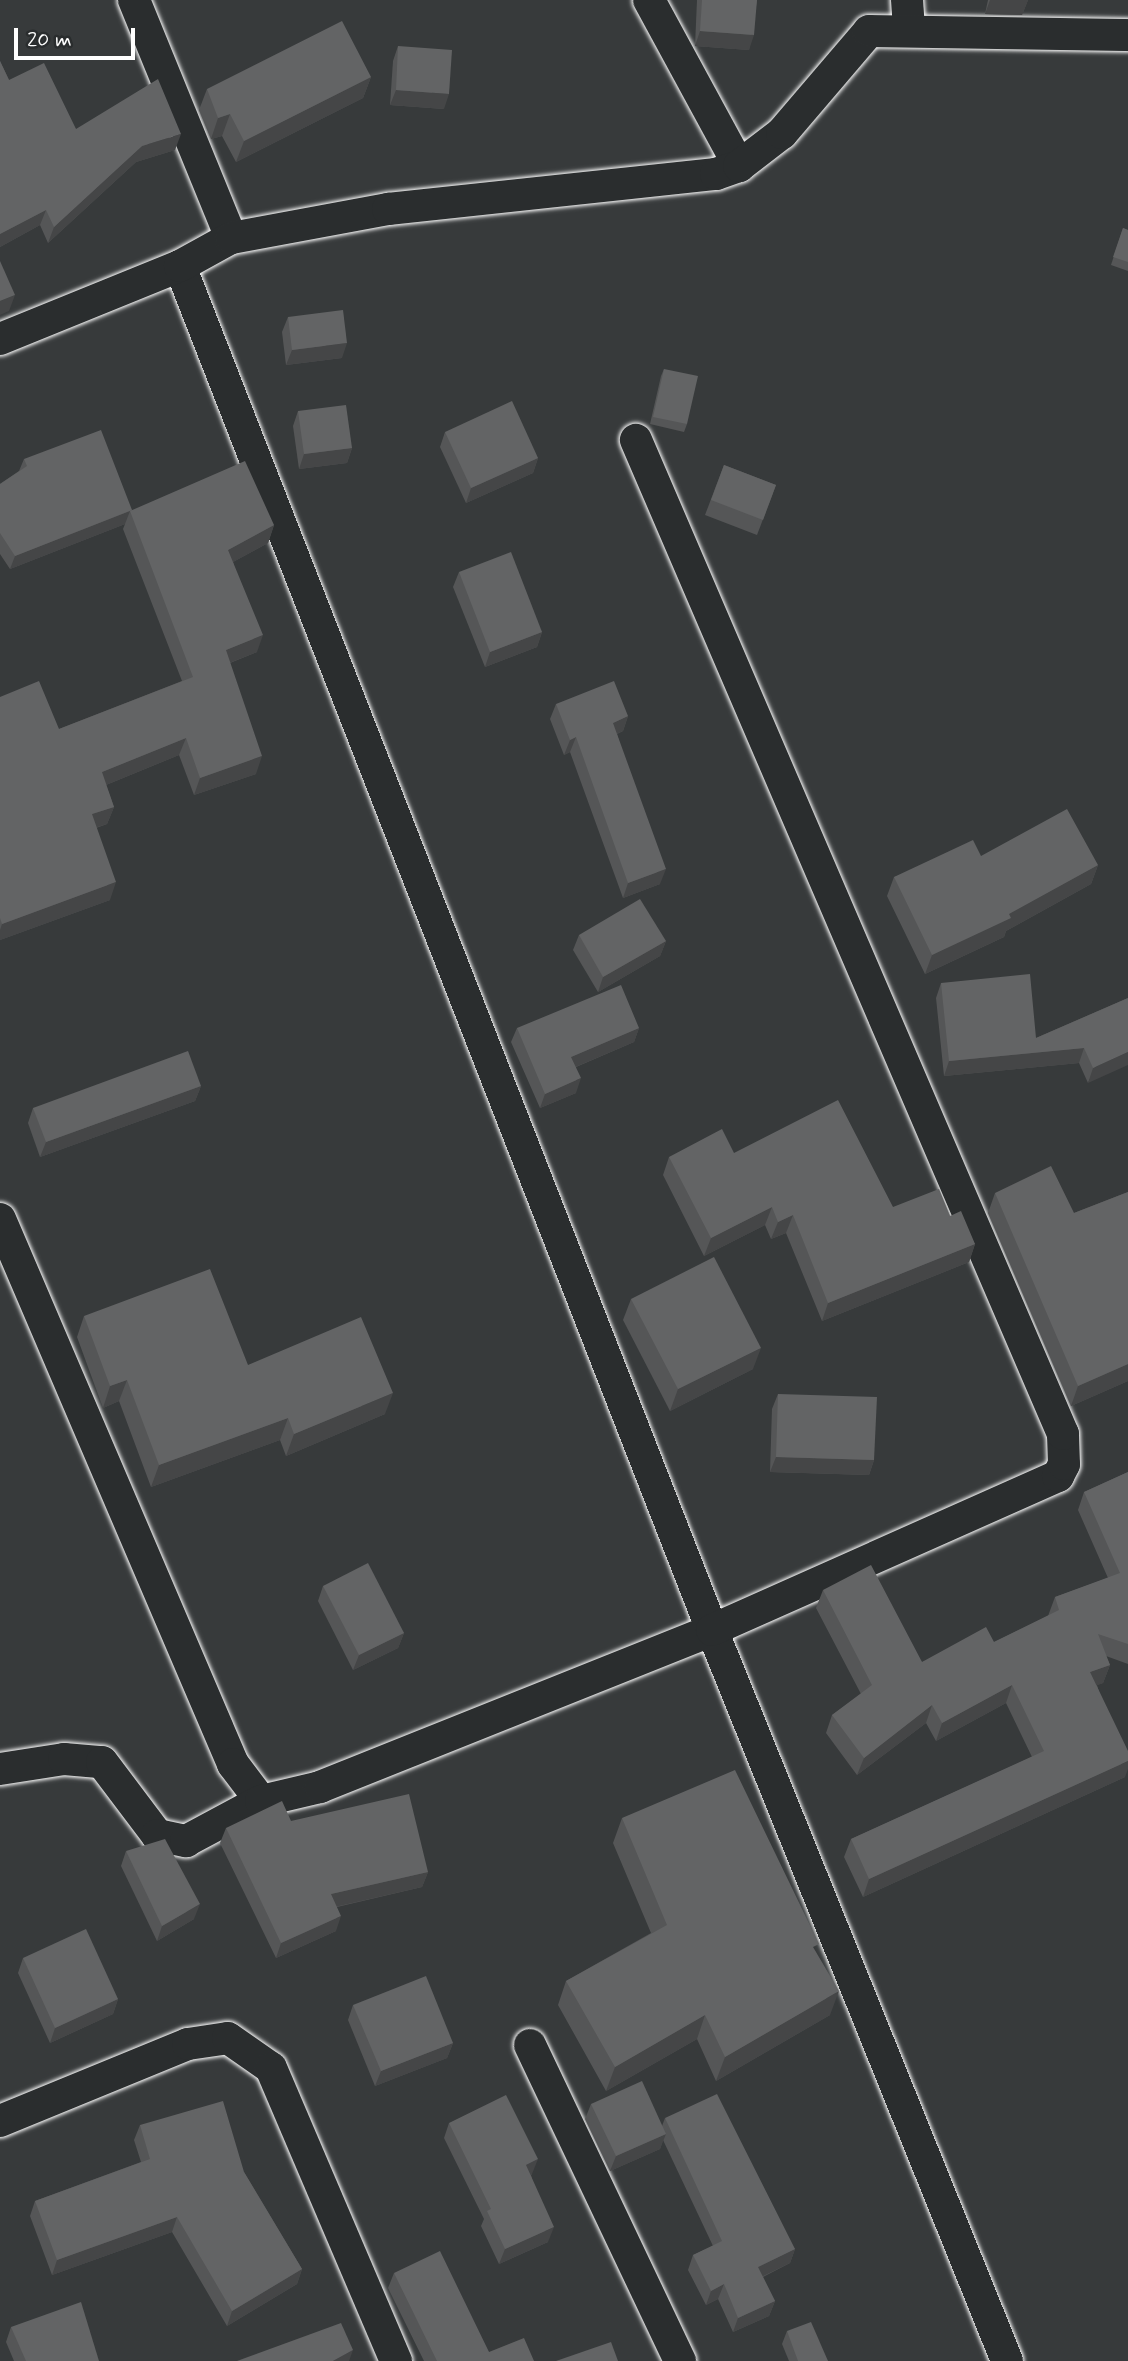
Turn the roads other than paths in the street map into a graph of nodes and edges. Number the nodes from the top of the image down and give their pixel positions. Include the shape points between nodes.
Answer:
1 (134, 0) edge
2 (649, 0) edge
3 (908, 14) edge
4 (1128, 36) edge
5 (739, 166) junction
6 (231, 238) junction
7 (180, 266) junction
8 (0, 338) edge
9 (636, 440) dead end
10 (0, 1219) edge
11 (712, 1630) junction
12 (0, 1769) edge
13 (261, 1801) junction
14 (530, 2045) dead end
15 (0, 2121) edge
16 (396, 2361) edge
17 (680, 2361) edge
18 (1007, 2361) edge

1 - 6 street
2 - 5 street
3 - 4 street
3 - 5 street via 869,31 782,133
5 - 6 street via 716,174 388,209
6 - 7 street
7 - 8 street
7 - 11 street
9 - 11 street via 1066,1449 1058,1476
10 - 13 street via 233,1764
11 - 13 street via 320,1787
11 - 18 street
12 - 13 street via 64,1759 102,1762 157,1835 186,1841
14 - 17 street
15 - 16 street via 188,2044 228,2038 271,2068

